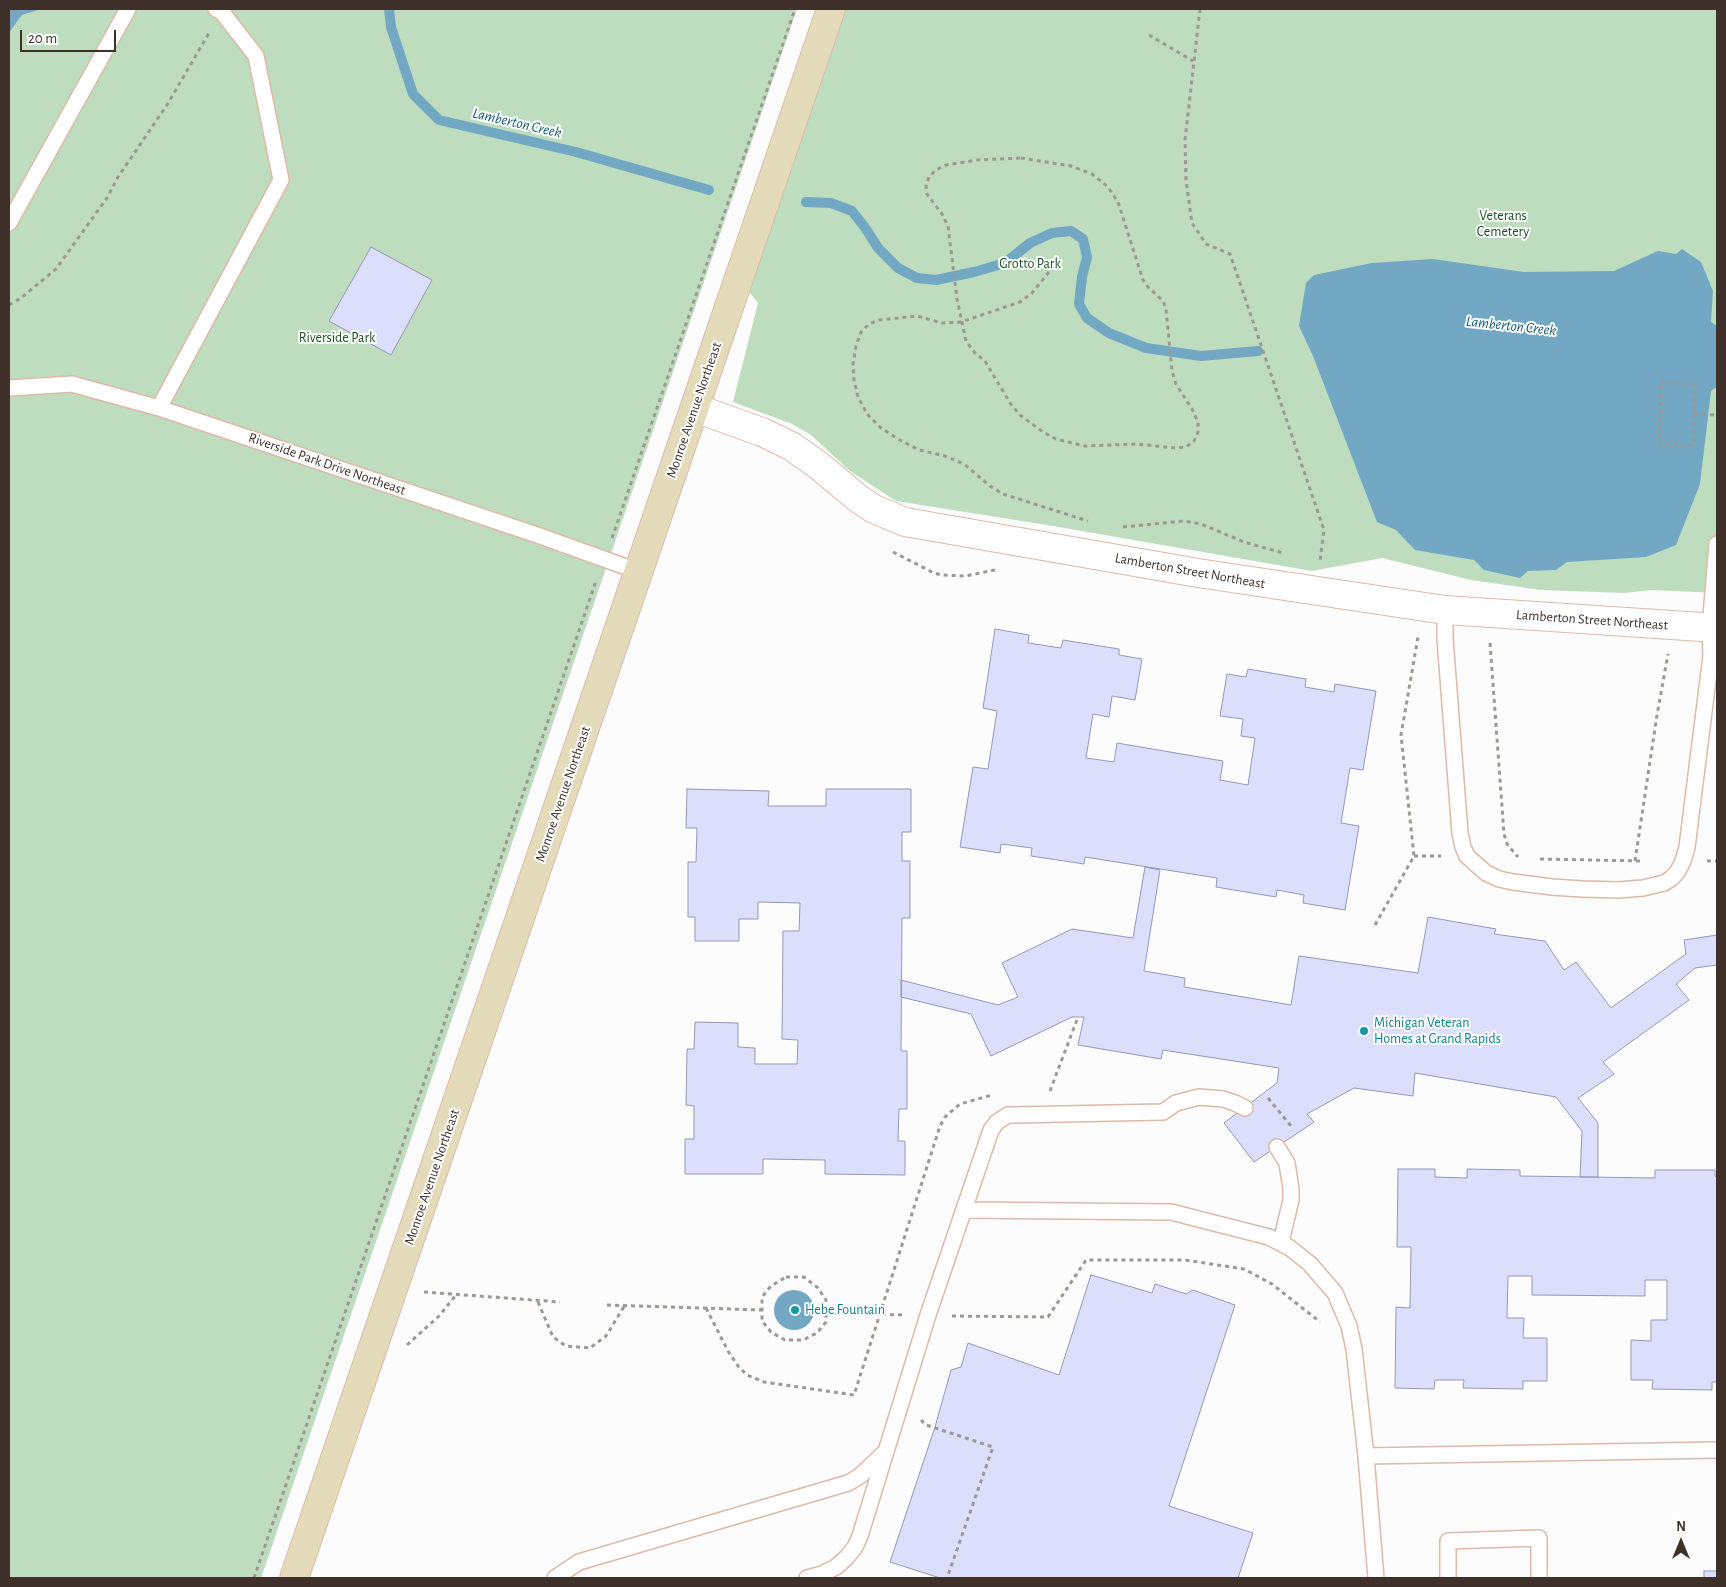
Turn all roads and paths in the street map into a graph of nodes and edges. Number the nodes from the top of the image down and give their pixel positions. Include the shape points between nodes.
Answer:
1 (128, 9) edge
2 (795, 9) edge
3 (831, 9) edge
4 (1200, 9) edge
5 (219, 10) edge
6 (1149, 35) dead end
7 (1194, 61) junction
8 (9, 223) edge
9 (1049, 272) dead end
10 (9, 305) edge
11 (961, 322) junction
12 (9, 388) edge
13 (159, 408) junction
14 (695, 408) junction
15 (1694, 414) junction
16 (1717, 415) edge
17 (1094, 523) dead end
18 (1121, 528) dead end
19 (1717, 544) edge
20 (1292, 555) dead end
21 (605, 559) junction
22 (640, 572) junction
23 (1316, 592) junction
24 (1445, 610) junction
25 (1714, 628) edge
26 (1418, 636) dead end
27 (1490, 643) dead end
28 (1669, 652) dead end
29 (1414, 856) junction
30 (1467, 856) junction
31 (1518, 858) junction
32 (1527, 858) dead end
33 (1536, 859) dead end
34 (1635, 861) junction
35 (1683, 861) junction
36 (1717, 861) edge
37 (1375, 925) dead end
38 (1078, 1017) dead end
39 (1264, 1094) dead end
40 (1245, 1108) dead end
41 (1041, 1114) junction
42 (1297, 1133) dead end
43 (1276, 1147) dead end
44 (964, 1210) junction
45 (1281, 1242) junction
46 (424, 1292) dead end
47 (456, 1295) junction
48 (538, 1302) junction
49 (560, 1302) dead end
50 (607, 1305) dead end
51 (625, 1305) junction
52 (762, 1310) junction
53 (826, 1312) junction
54 (928, 1315) junction
55 (405, 1348) dead end
56 (1354, 1349) junction
57 (926, 1425) dead end
58 (1717, 1450) edge
59 (886, 1451) junction
60 (1366, 1456) junction
61 (254, 1578) edge
62 (294, 1578) edge
63 (555, 1578) edge
64 (807, 1578) edge
65 (947, 1578) edge
66 (1376, 1578) edge
67 (1448, 1578) edge
68 (1539, 1578) edge

1 - 8 lane
2 - 21 path
3 - 14 main road, Monroe Avenue Northeast
4 - 7 path
5 - 10 path via 167,105 107,198 56,269
5 - 13 lane via 256,56 282,180
6 - 7 path
7 - 23 path via 1185,140 1192,223 1206,244 1230,254 1321,521 1324,530
9 - 11 path via 1032,294 1020,302
11 - 11 path via 966,341 985,361 1010,403 1043,432 1069,443 1093,446 1137,444 1175,448 1186,447 1194,441 1198,422 1176,384 1163,301 1148,287 1139,272 1118,202 1108,187 1092,174 1071,166 1022,158 946,165 929,176 926,184 928,194 948,226
11 - 17 path via 942,323 917,316 869,324 861,332 853,364 858,397 867,414 881,428 919,450 964,464 1003,494
12 - 13 lane, Riverside Park Drive Northeast via 72,384
13 - 21 lane, Riverside Park Drive Northeast
14 - 22 main road, Monroe Avenue Northeast
14 - 23 street, Lamberton Street Northeast via 791,446 867,505 905,522
15 - 15 path via 1694,445 1659,444 1661,383 1695,384
15 - 16 path
18 - 20 path via 1184,521
19 - 25 lane
21 - 22 lane, Riverside Park Drive Northeast
21 - 61 path
22 - 62 main road, Monroe Avenue Northeast
23 - 24 street, Lamberton Street Northeast
24 - 25 street, Lamberton Street Northeast
24 - 30 lane via 1460,832
25 - 35 lane
26 - 29 path via 1401,735
27 - 31 path via 1504,834
28 - 34 path
29 - 30 path
29 - 37 path
30 - 31 path
30 - 35 lane via 1486,874 1499,879 1552,887 1618,890 1664,883 1672,878
31 - 32 path
33 - 34 path
34 - 35 path
35 - 36 path
38 - 41 path
39 - 42 path
40 - 41 lane via 1223,1099 1198,1097 1176,1103 1163,1112
41 - 44 lane via 1008,1115 997,1122 991,1130
43 - 45 lane via 1287,1163 1291,1189
44 - 45 lane via 1171,1212
44 - 54 lane
45 - 56 lane via 1300,1254 1335,1293 1350,1326
46 - 47 path
47 - 48 path
47 - 55 path
48 - 49 path
48 - 51 path via 553,1337 566,1346 590,1348 606,1336
50 - 51 path
51 - 52 path
52 - 53 path via 762,1320 771,1332 785,1340 803,1340 817,1333 826,1322
52 - 53 path via 762,1297 771,1286 786,1277 804,1278 818,1288 826,1300
53 - 54 path
54 - 56 path via 1048,1317 1086,1260 1185,1260 1244,1270 1272,1284
54 - 59 lane
56 - 60 lane
57 - 65 path via 993,1446
58 - 60 lane
59 - 63 lane via 872,1467 848,1483 579,1562
59 - 64 lane via 855,1547 836,1567
60 - 66 lane
67 - 68 lane via 1448,1541 1539,1538

